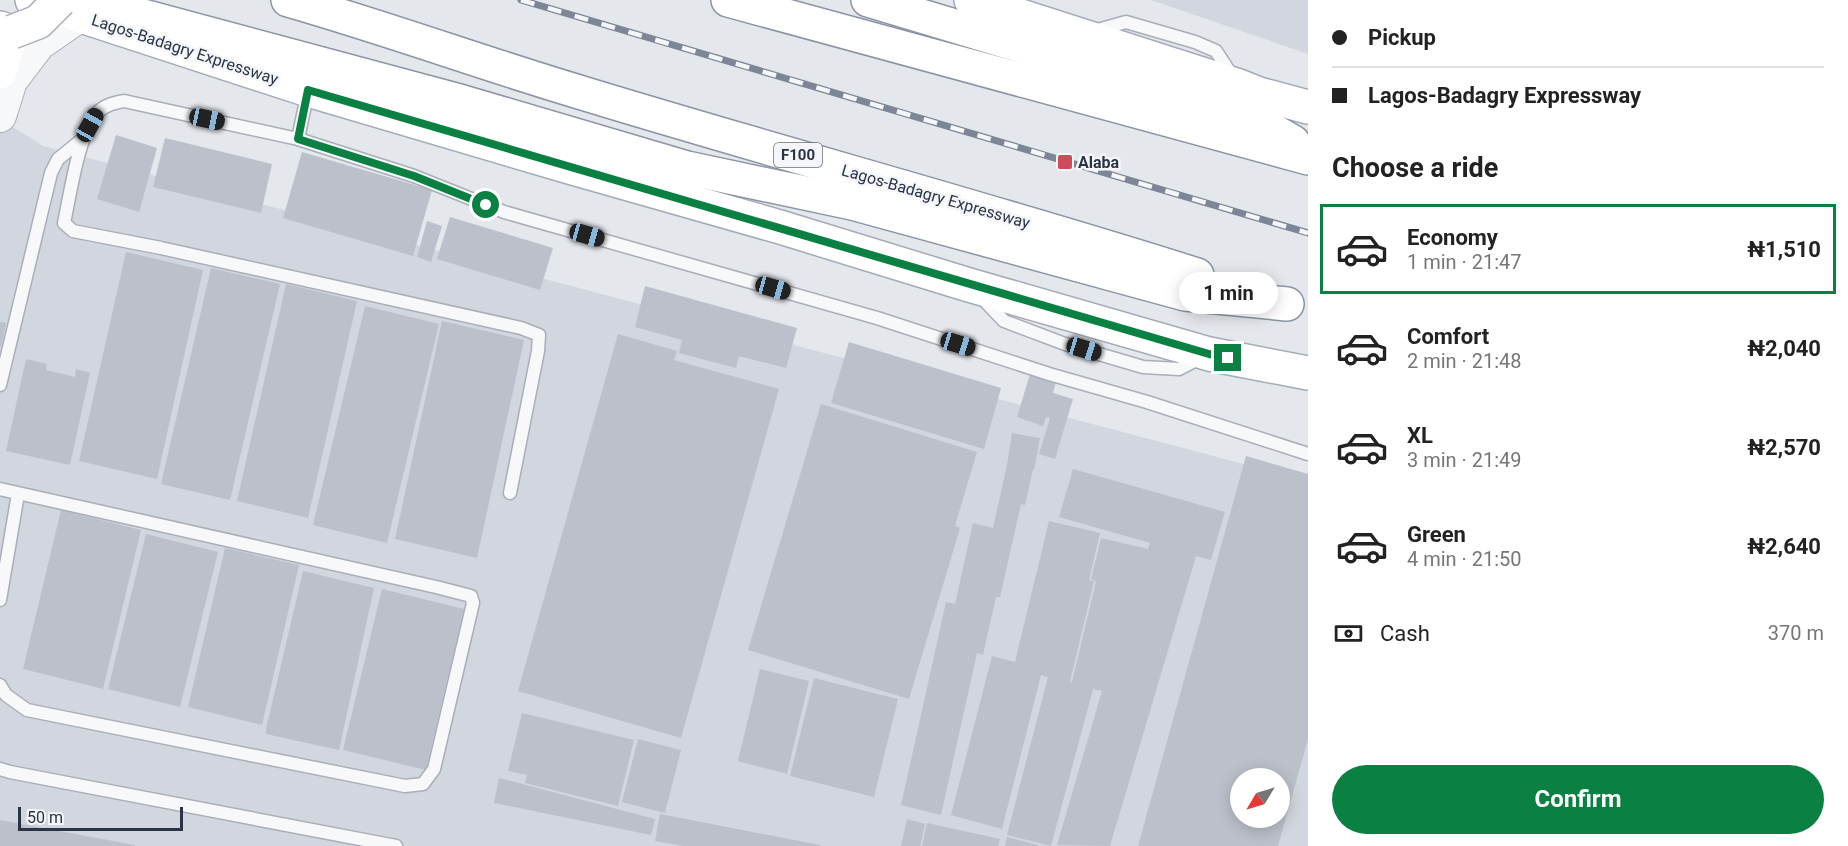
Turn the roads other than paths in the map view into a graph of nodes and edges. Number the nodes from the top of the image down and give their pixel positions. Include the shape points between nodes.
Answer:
1 (32, 0) edge
2 (288, 0) edge
3 (728, 0) edge
4 (868, 0) edge
5 (970, 0) edge
6 (81, 5) edge
7 (6, 30) edge
8 (0, 72) edge
9 (308, 90) junction
10 (1308, 107) edge
11 (0, 116) edge
12 (84, 138) junction
13 (298, 139) junction
14 (1308, 150) edge
15 (1308, 158) edge
16 (1298, 307) edge
17 (1308, 373) edge
18 (0, 385) edge
19 (1308, 454) edge
20 (0, 489) edge
21 (510, 493) dead end
22 (18, 494) junction
23 (0, 600) edge
24 (0, 685) edge
25 (0, 769) edge
26 (396, 846) edge

1 - 6 main road, Lagos-Badagry Expressway
2 - 16 main road, Lagos-Badagry Expressway / F100 via 579,92 952,200
3 - 15 main road
4 - 14 main road via 1241,112
5 - 10 main road
6 - 7 main road, bridge
6 - 9 main road, Lagos-Badagry Expressway
6 - 11 street via 39,44 11,81
6 - 16 main road via 143,16 463,102 687,168 852,203 1185,294
7 - 8 main road
9 - 13 lane
9 - 17 main road, Lagos-Badagry Expressway via 1209,354
12 - 13 lane via 97,112 124,101
12 - 18 lane via 58,159 51,173
12 - 21 lane via 64,223 73,231 539,335
13 - 19 lane via 414,176 504,212 877,318
20 - 22 lane
22 - 23 lane
22 - 24 lane via 436,587 471,597 473,603 434,769 423,784 405,786 27,710 6,695
25 - 26 lane

